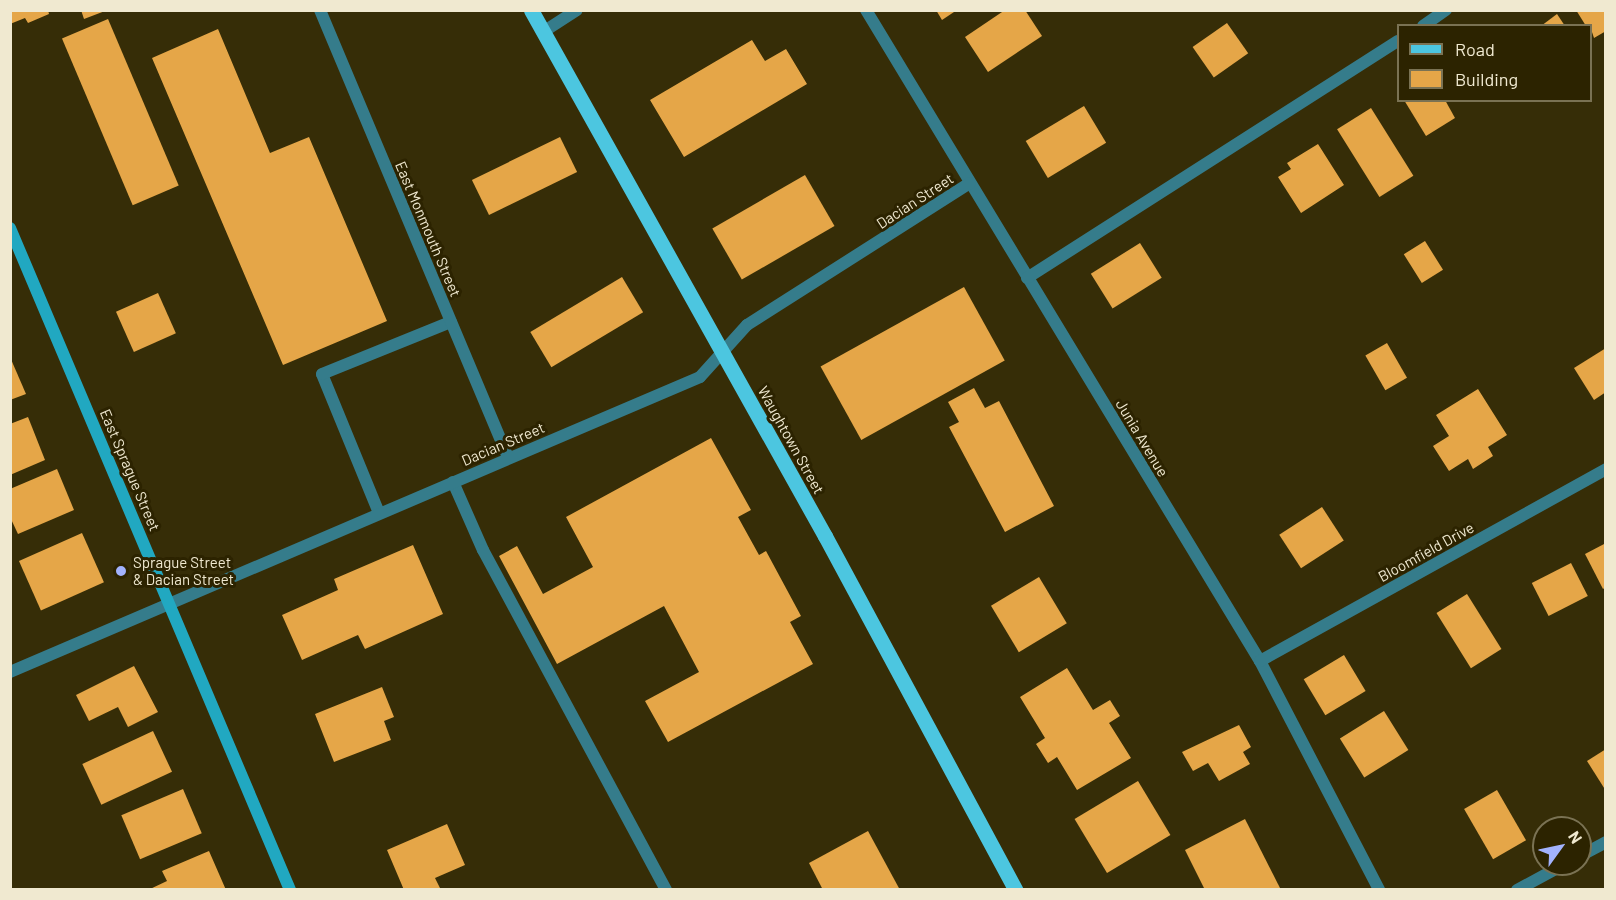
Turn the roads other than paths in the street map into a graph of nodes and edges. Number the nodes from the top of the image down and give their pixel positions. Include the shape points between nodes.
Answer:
1 (320, 10) edge
2 (531, 10) edge
3 (577, 10) edge
4 (866, 10) edge
5 (1446, 10) edge
6 (1426, 24) edge
7 (543, 32) junction
8 (1397, 42) edge
9 (970, 183) junction
10 (10, 228) edge
11 (1027, 278) junction
12 (451, 322) junction
13 (722, 353) junction
14 (508, 458) junction
15 (1605, 469) edge
16 (453, 482) junction
17 (379, 513) junction
18 (169, 601) junction
19 (1260, 661) junction
20 (10, 672) edge
21 (1543, 876) edge
22 (1375, 888) edge
23 (290, 890) edge
24 (666, 890) edge
25 (1016, 890) edge
26 (1517, 890) edge

1 - 12 street, East Monmouth Street
2 - 7 main road, Waughtown Street
3 - 7 street
4 - 9 street, Junia Avenue
5 - 6 street
7 - 13 main road, Waughtown Street
8 - 11 street
9 - 11 street, Junia Avenue
9 - 13 street, Dacian Street via 747,326
10 - 18 street, East Sprague Street
11 - 19 street, Junia Avenue
12 - 14 street, East Monmouth Street
12 - 17 street via 322,374
13 - 14 street, Dacian Street via 700,378
13 - 25 main road, Waughtown Street
14 - 16 street, Dacian Street
15 - 19 street, Bloomfield Drive
16 - 17 street, Dacian Street
16 - 24 street via 483,550
17 - 18 street, Dacian Street
18 - 20 street, Dacian Street
18 - 23 street, East Sprague Street
19 - 22 street, Junia Avenue
21 - 26 street

